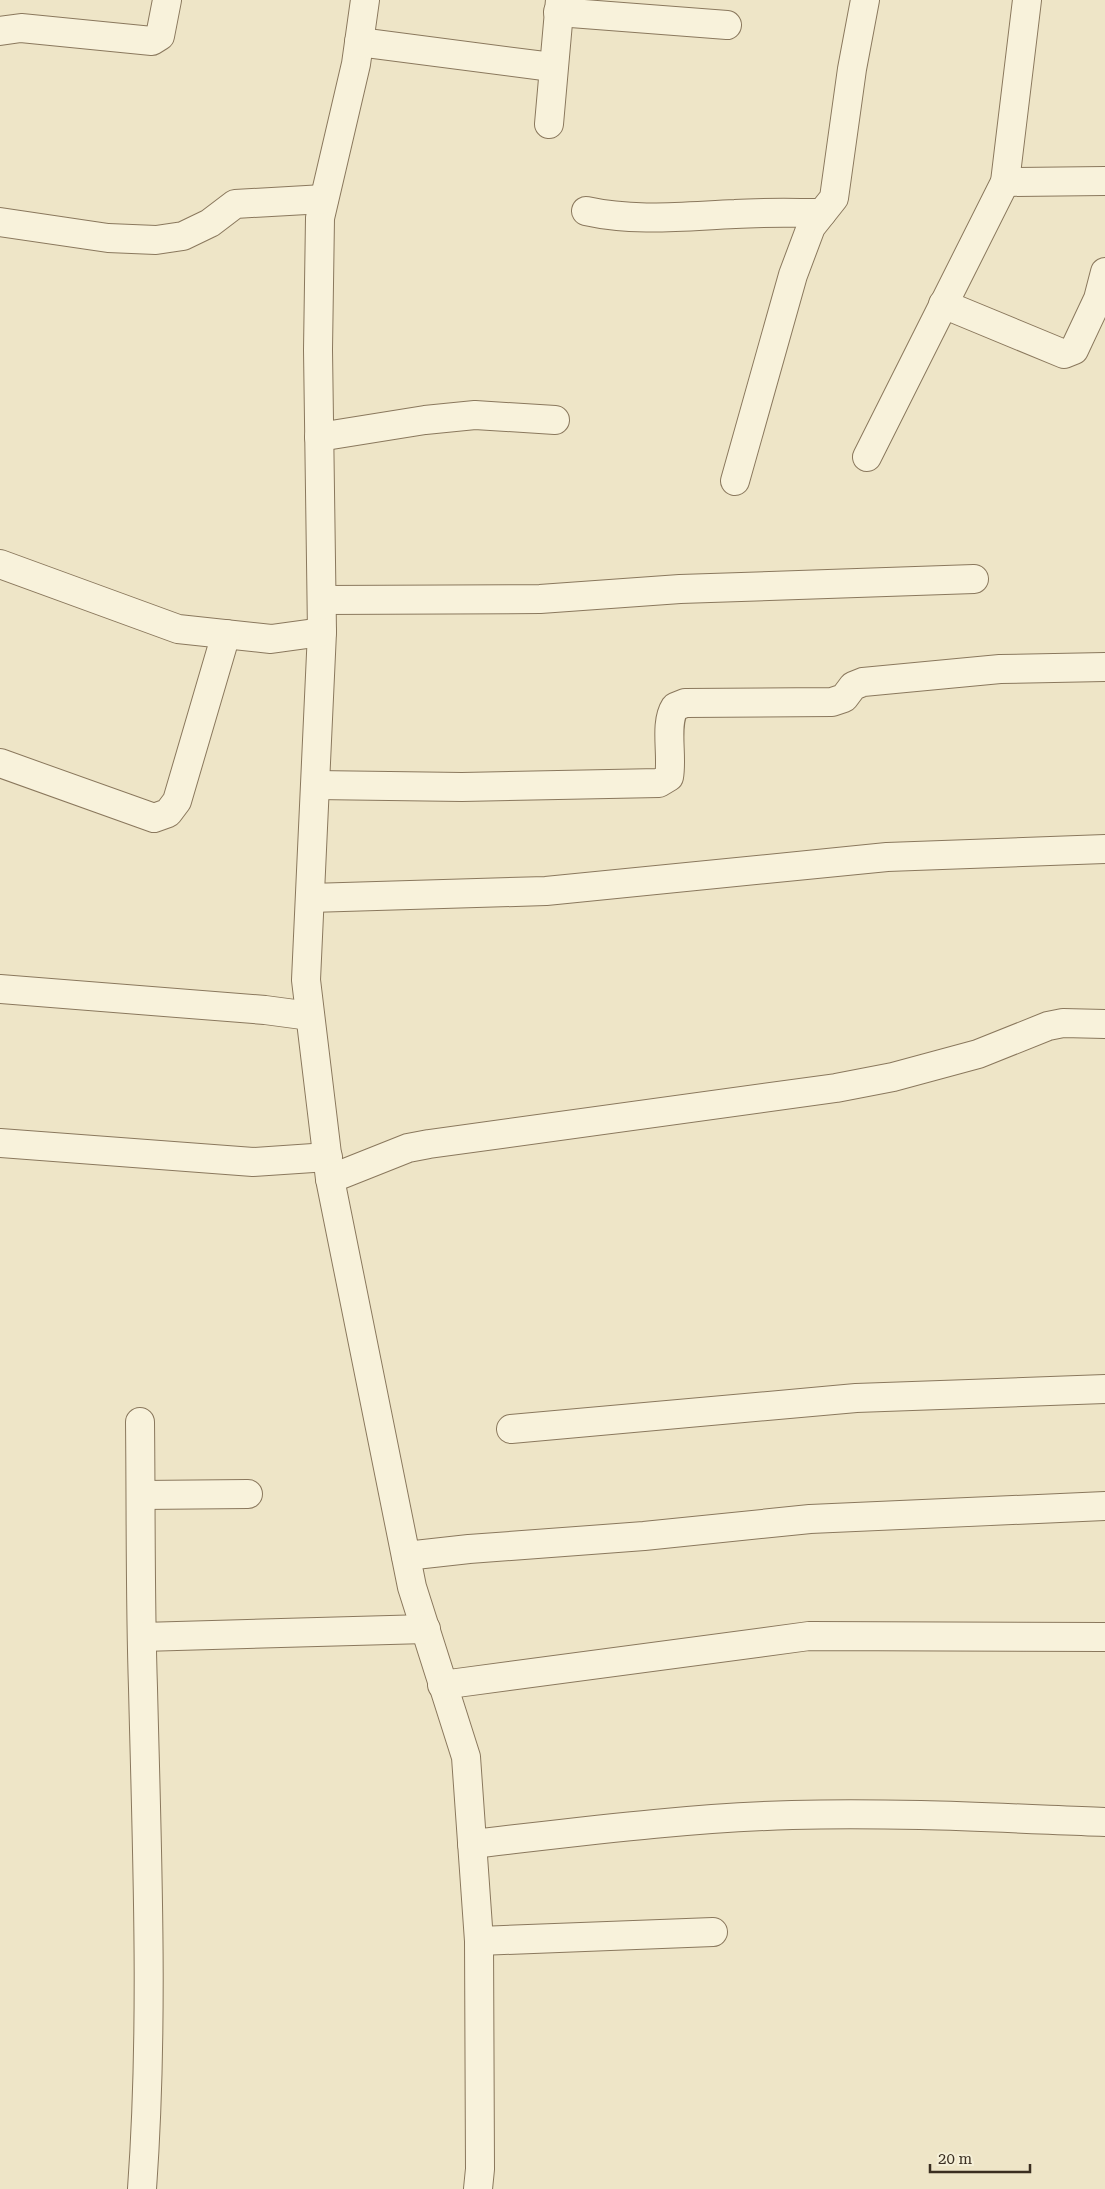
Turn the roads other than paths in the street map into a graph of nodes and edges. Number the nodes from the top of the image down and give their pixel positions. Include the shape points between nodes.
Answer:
1 (167, 0) edge
2 (365, 0) edge
3 (865, 0) edge
4 (1028, 0) edge
5 (559, 6) edge
6 (727, 25) dead end
7 (0, 31) edge
8 (359, 42) junction
9 (552, 66) junction
10 (549, 124) dead end
11 (1105, 181) edge
12 (1006, 182) junction
13 (324, 199) junction
14 (586, 211) dead end
15 (822, 213) junction
16 (0, 222) edge
17 (1105, 272) edge
18 (943, 304) junction
19 (555, 420) dead end
20 (319, 436) junction
21 (867, 457) dead end
22 (735, 481) dead end
23 (0, 564) edge
24 (974, 579) dead end
25 (322, 600) junction
26 (322, 632) junction
27 (226, 634) junction
28 (1105, 666) edge
29 (0, 763) edge
30 (316, 785) junction
31 (1105, 849) edge
32 (310, 898) junction
33 (0, 989) edge
34 (310, 1016) junction
35 (1105, 1024) edge
36 (0, 1143) edge
37 (329, 1168) junction
38 (1105, 1389) edge
39 (140, 1422) dead end
40 (511, 1429) dead end
41 (248, 1494) dead end
42 (141, 1495) junction
43 (1105, 1506) edge
44 (406, 1556) junction
45 (426, 1629) junction
46 (142, 1637) junction
47 (1105, 1637) edge
48 (442, 1685) junction
49 (1105, 1822) edge
50 (472, 1844) junction
51 (713, 1932) dead end
52 (479, 1941) junction
53 (142, 2189) edge
54 (478, 2189) edge

1 - 7 street via 160,36 152,41 21,28
2 - 8 street
3 - 15 street via 834,198
4 - 12 street
5 - 6 street
5 - 9 street
8 - 9 street
8 - 13 street
9 - 10 street
11 - 12 street
12 - 18 street
13 - 16 street via 235,204 210,223 183,236 156,240 108,238
13 - 20 street via 320,218
14 - 15 street via 680,218
15 - 22 street via 811,227 793,274
17 - 18 street via 1098,299 1074,350 1064,354
18 - 21 street
19 - 20 street via 475,415
20 - 25 street
23 - 27 street via 178,629
24 - 25 street via 680,589 540,599
25 - 26 street
26 - 27 street via 272,638
26 - 30 street
27 - 29 street via 177,801 168,813 154,818
28 - 30 street via 1000,669 863,682 853,686 844,698 832,702 685,703 675,707 670,714 671,766 669,777 660,783 462,787
30 - 32 street
31 - 32 street via 887,857 546,891
32 - 34 street via 306,980
33 - 34 street
34 - 37 street
35 - 37 street via 1048,1026 978,1054 893,1077 836,1088 408,1148
36 - 37 street
37 - 44 street
38 - 40 street via 856,1398
39 - 42 street
41 - 42 street
42 - 46 street
43 - 44 street via 810,1519
44 - 45 street
45 - 46 street
45 - 48 street
46 - 53 street via 149,1888 147,2125
47 - 48 street via 809,1636
48 - 50 street via 466,1757
49 - 50 street via 905,1815 791,1815 622,1827
50 - 52 street
51 - 52 street
52 - 54 street

